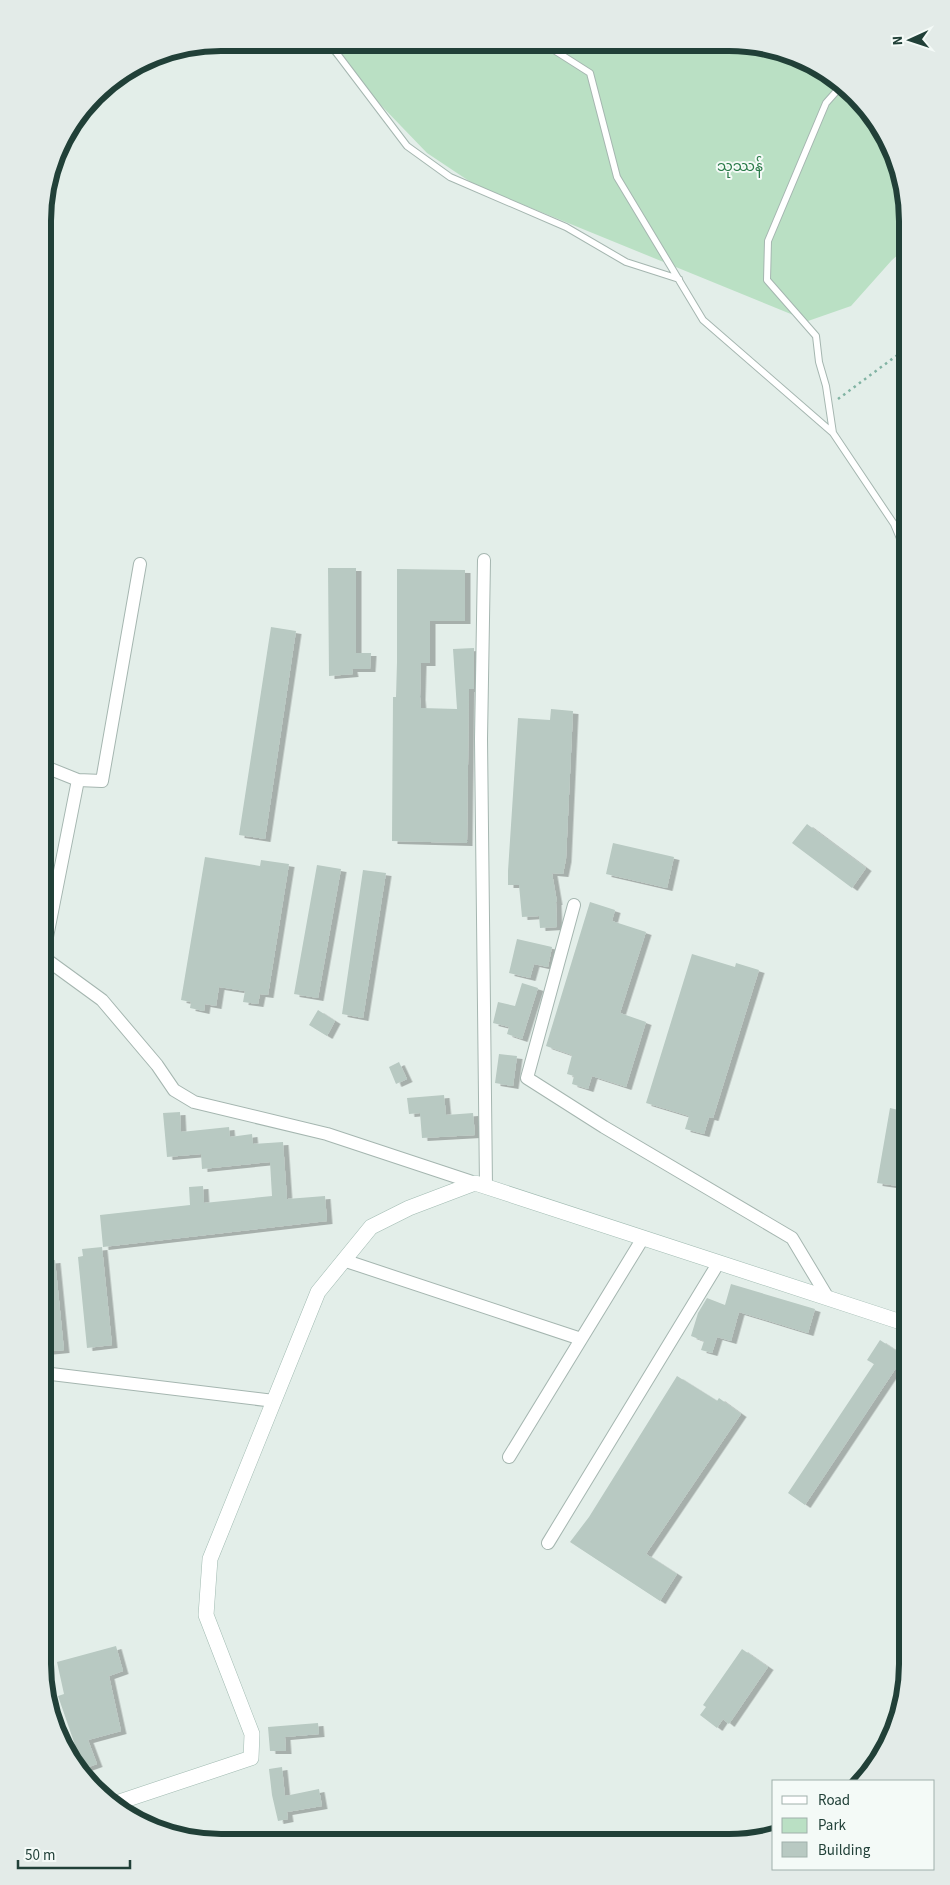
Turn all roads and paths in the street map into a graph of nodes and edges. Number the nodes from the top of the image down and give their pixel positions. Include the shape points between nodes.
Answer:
1 (335, 51) edge
2 (557, 51) edge
3 (837, 90) edge
4 (679, 278) junction
5 (899, 355) edge
6 (829, 406) junction
7 (833, 434) junction
8 (899, 535) edge
9 (484, 560) dead end
10 (140, 564) dead end
11 (52, 769) edge
12 (78, 780) junction
13 (574, 905) dead end
14 (52, 914) edge
15 (51, 963) edge
16 (480, 1184) junction
17 (643, 1238) junction
18 (344, 1260) junction
19 (719, 1262) junction
20 (828, 1298) junction
21 (898, 1321) edge
22 (581, 1339) junction
23 (51, 1374) edge
24 (274, 1401) junction
25 (509, 1457) dead end
26 (548, 1543) dead end
27 (122, 1801) edge

1 - 4 lane via 407,146 450,177 566,227 626,262
2 - 4 lane via 590,73 617,177
3 - 6 lane via 826,103 768,241 767,280 816,336
4 - 7 lane via 703,320
5 - 6 path
6 - 7 lane
7 - 8 lane
9 - 16 street
10 - 12 street via 102,781
11 - 12 street
12 - 14 street
13 - 20 street via 528,1078 604,1127 792,1238
15 - 16 street via 102,1000 174,1090 194,1102 327,1134
16 - 17 street
16 - 18 street via 409,1208 371,1227
17 - 19 street
17 - 22 street
18 - 22 street
18 - 24 street via 318,1292
19 - 20 street
19 - 26 street
20 - 21 street
22 - 25 street
23 - 24 street
24 - 27 street via 210,1559 206,1615 252,1734 251,1758

